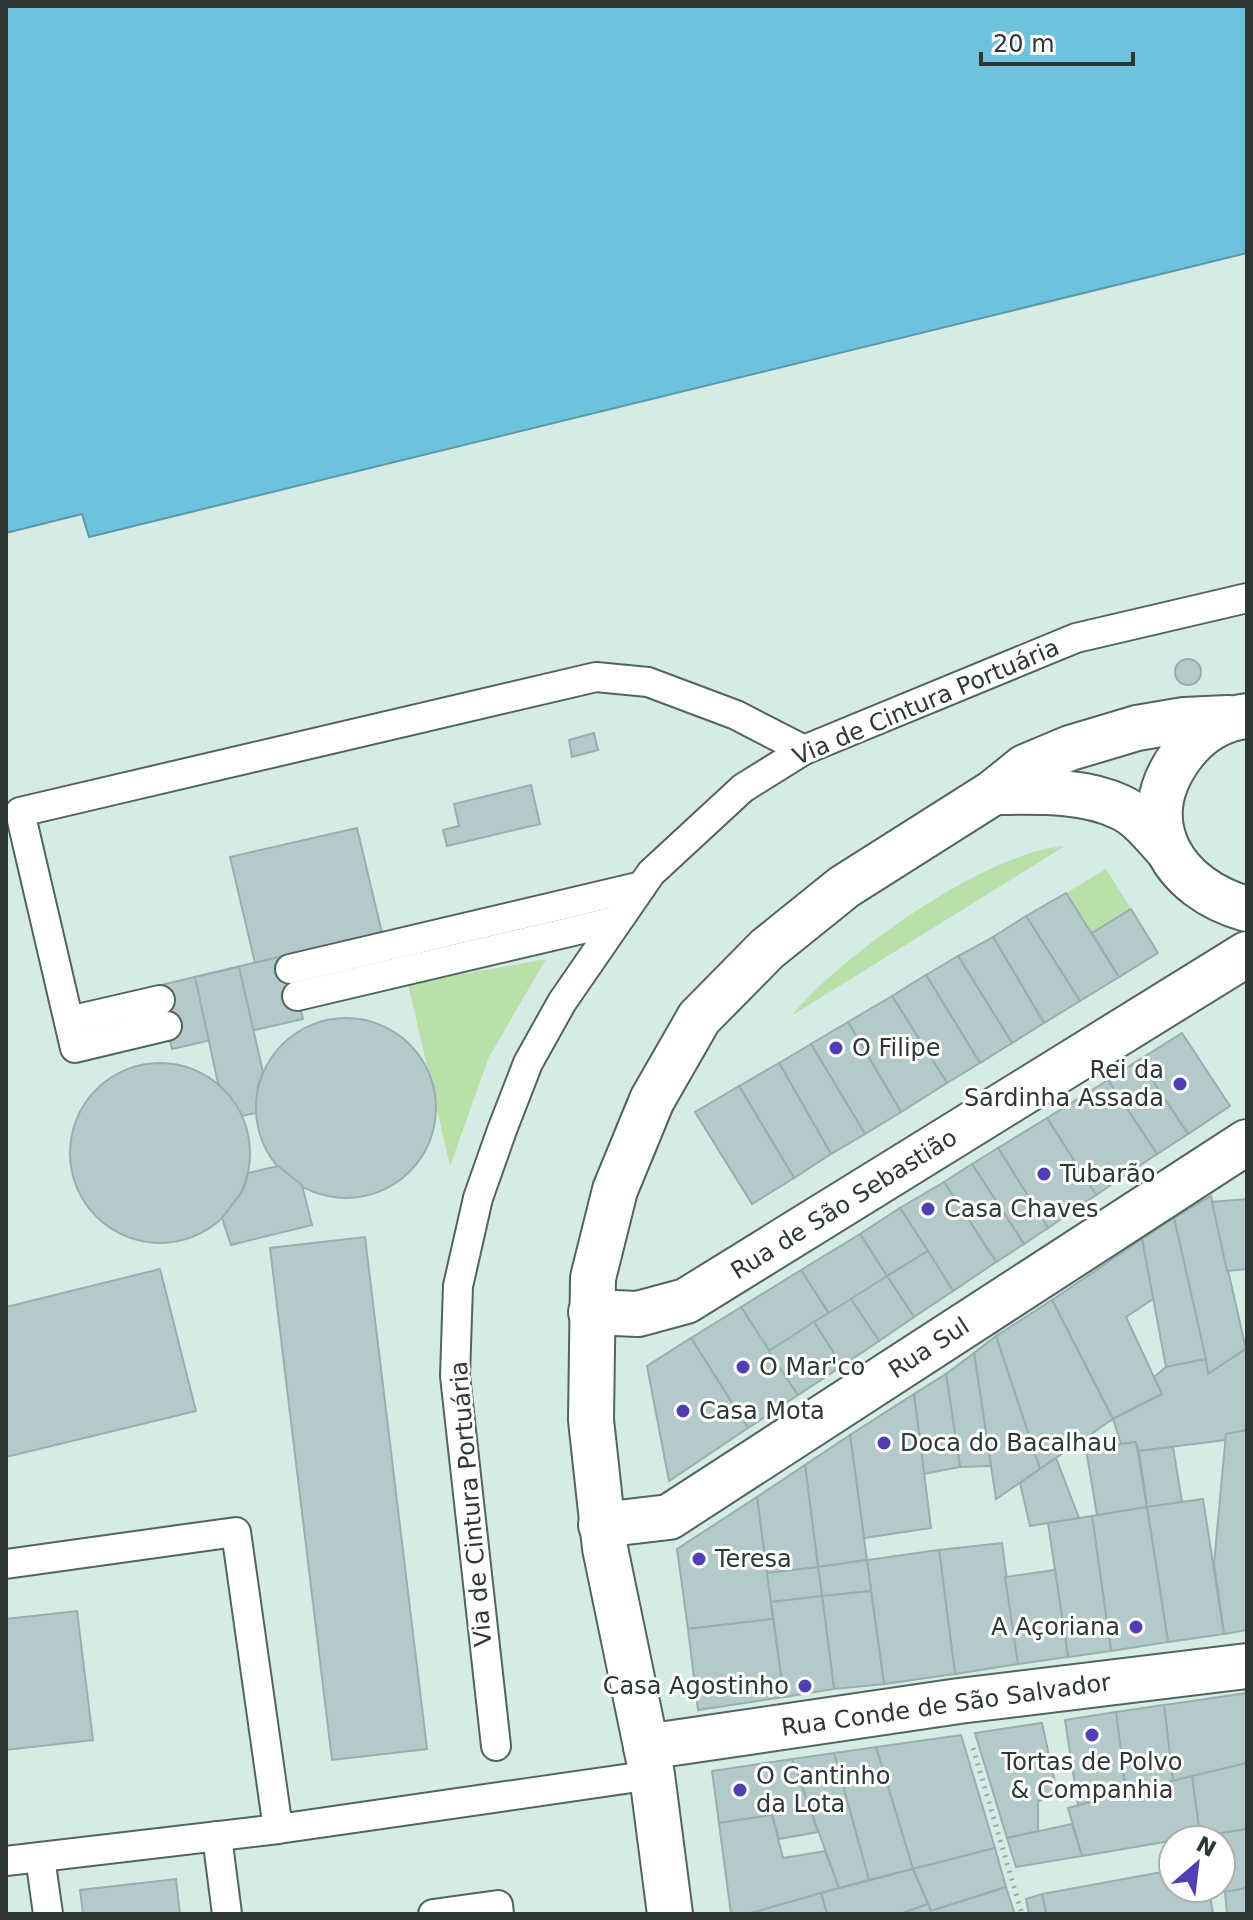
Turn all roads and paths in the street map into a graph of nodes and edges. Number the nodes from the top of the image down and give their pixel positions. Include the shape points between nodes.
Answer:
1 (1247, 598) edge
2 (1238, 717) edge
3 (804, 750) junction
4 (994, 792) junction
5 (1167, 849) junction
6 (642, 886) junction
7 (1247, 909) edge
8 (616, 921) junction
9 (1247, 954) edge
10 (164, 1013) dead end
11 (1247, 1142) edge
12 (591, 1312) junction
13 (601, 1525) junction
14 (6, 1564) edge
15 (1247, 1666) edge
16 (959, 1701) junction
17 (496, 1746) dead end
18 (649, 1761) junction
19 (278, 1829) junction
20 (217, 1836) junction
21 (40, 1857) junction
22 (6, 1861) edge
23 (48, 1914) edge
24 (227, 1914) edge
25 (433, 1914) edge
26 (499, 1914) edge
27 (670, 1914) edge
28 (1022, 1914) edge

1 - 3 lane, Via de Cintura Portuária via 1076,638
2 - 4 street via 1137,728 1070,748 1025,767
2 - 5 street via 1192,741 1169,772 1158,819
3 - 6 lane, Via de Cintura Portuária via 743,788
3 - 10 lane via 736,715 648,682 596,677 20,812 72,1035
4 - 5 street via 1078,796 1120,807
4 - 12 street via 844,887 767,949 699,1018 652,1100 615,1190 593,1278
5 - 7 street via 1208,894
6 - 8 lane, Via de Cintura Portuária
6 - 8 lane via 293,982
8 - 17 lane, Via de Cintura Portuária via 528,1063 478,1198 458,1286 455,1376
9 - 12 street, Rua de São Sebastião via 686,1301 638,1314
11 - 13 street, Rua Sul via 669,1517
12 - 13 street via 591,1420
13 - 18 street
14 - 19 lane via 236,1532
15 - 16 street, Rua Conde de São Salvador
16 - 18 street, Rua Conde de São Salvador
16 - 28 path
18 - 19 lane
18 - 27 street
19 - 20 lane
20 - 21 lane
20 - 24 lane
21 - 22 lane
21 - 23 lane
25 - 26 lane via 498,1905

